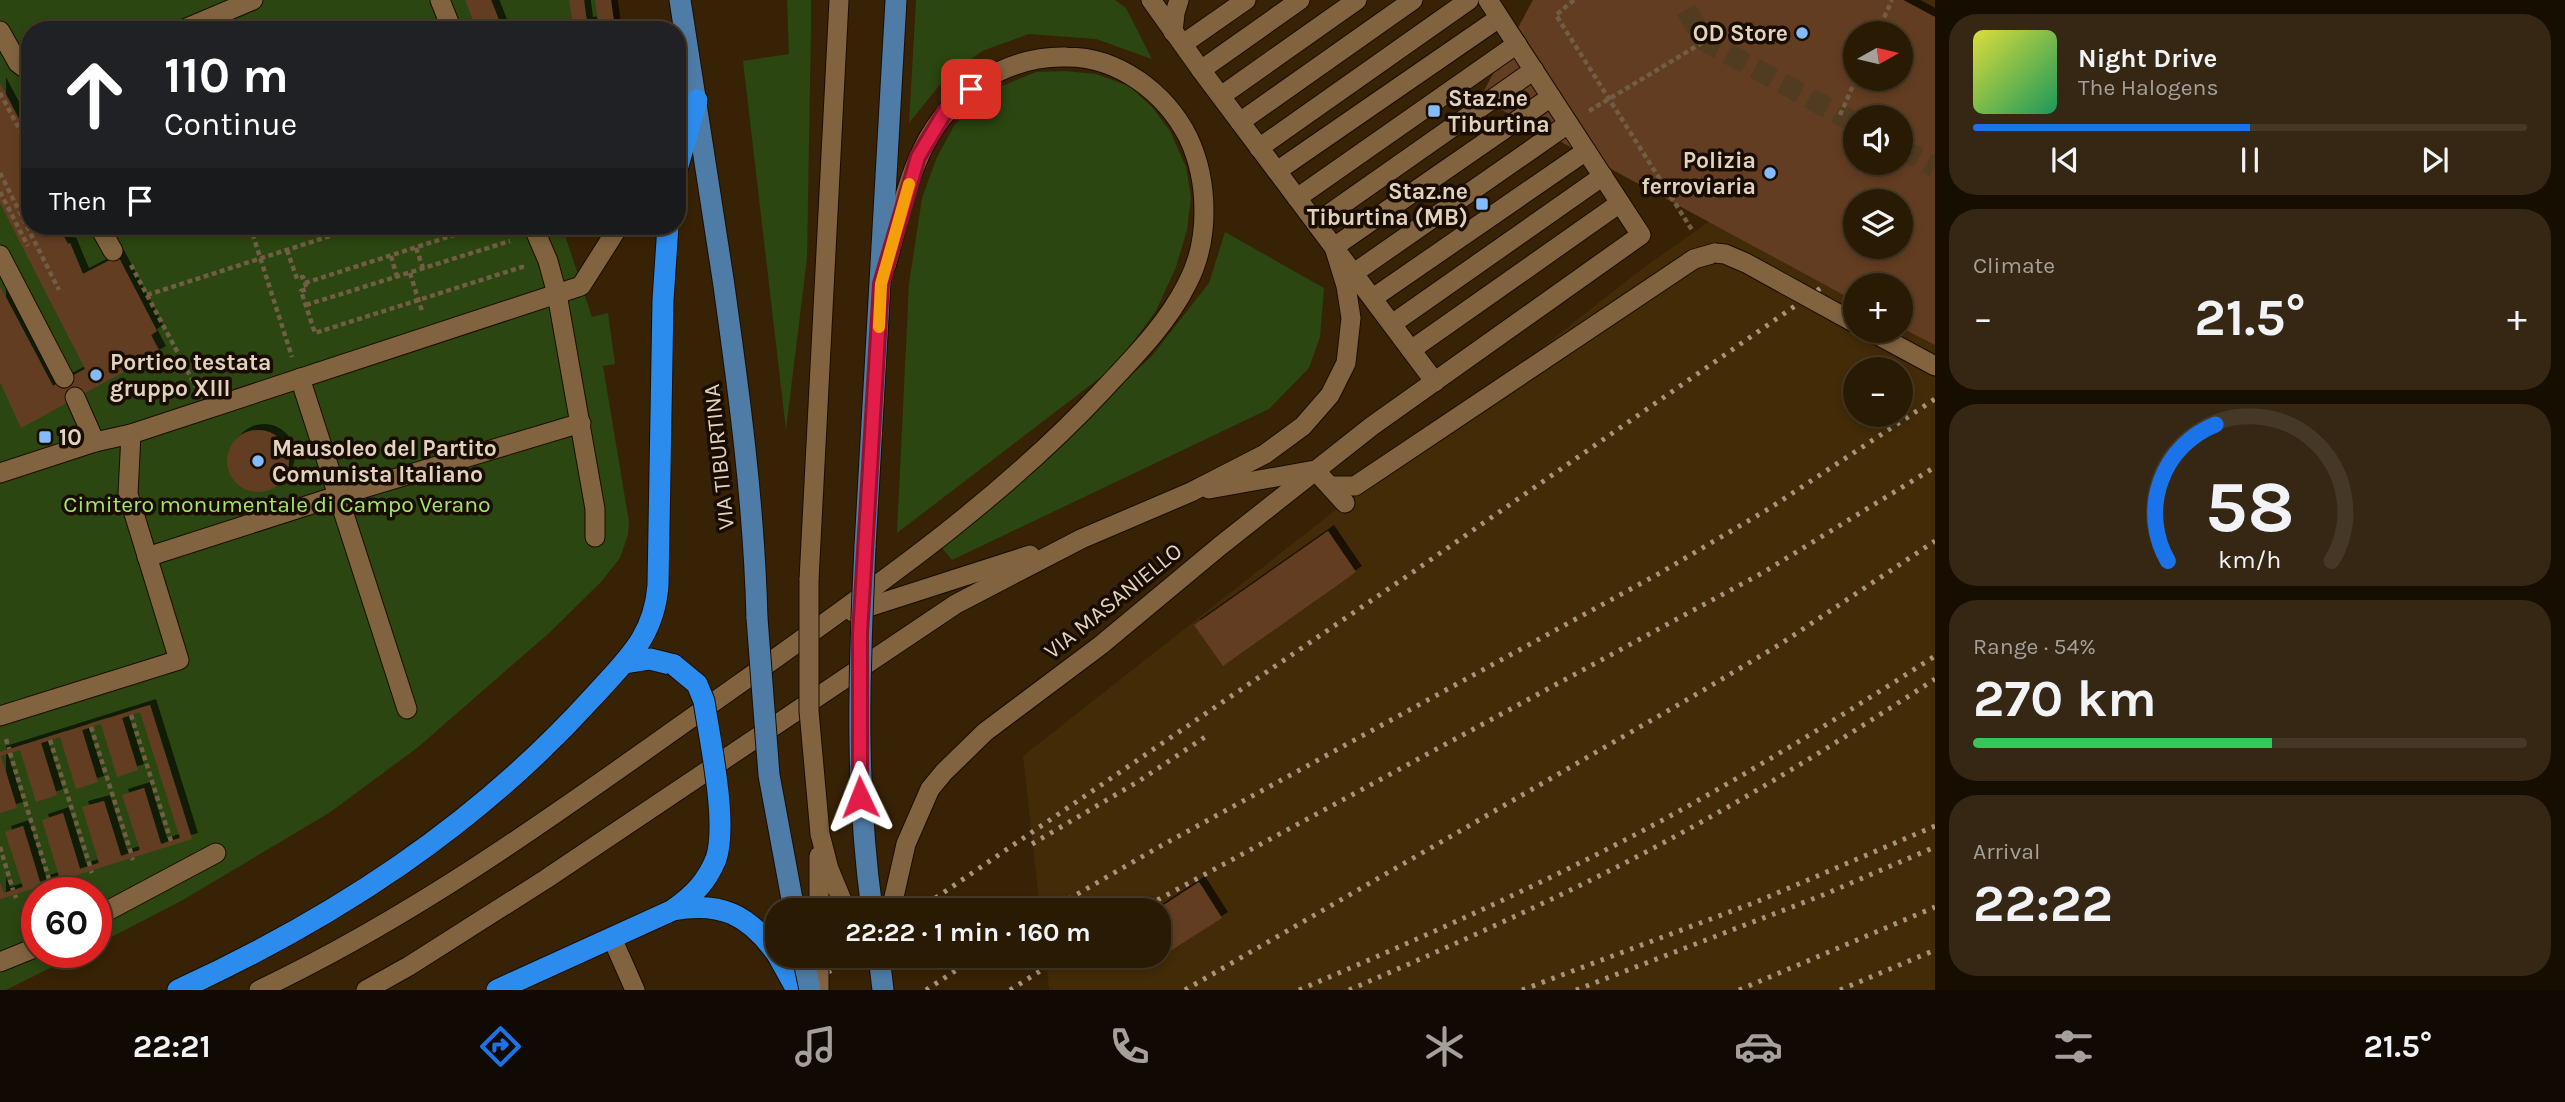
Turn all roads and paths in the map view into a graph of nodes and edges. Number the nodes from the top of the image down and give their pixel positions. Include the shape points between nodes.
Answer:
1 (253, 0) edge
2 (440, 0) edge
3 (680, 0) edge
4 (839, 0) edge
5 (896, 0) edge
6 (1151, 0) edge
7 (1179, 0) edge
8 (1246, 0) edge
9 (1300, 0) edge
10 (1357, 0) edge
11 (1413, 0) edge
12 (1469, 0) edge
13 (1488, 0) edge
14 (1574, 0) edge
15 (1892, 0) edge
16 (1499, 18) junction
17 (204, 21) edge
18 (448, 21) edge
19 (684, 21) edge
20 (1882, 21) edge
21 (0, 31) edge
22 (686, 35) edge
23 (1178, 38) junction
24 (1704, 41) dead end
25 (1517, 44) junction
26 (21, 63) edge
27 (1200, 70) junction
28 (1534, 70) junction
29 (1851, 91) edge
30 (0, 93) edge
31 (1221, 96) junction
32 (1551, 97) junction
33 (697, 100) junction
34 (1608, 100) junction
35 (1840, 115) dead end
36 (686, 118) edge
37 (1240, 122) junction
38 (1569, 124) junction
39 (21, 132) edge
40 (686, 138) edge
41 (1259, 148) junction
42 (1586, 151) junction
43 (1277, 171) junction
44 (0, 173) edge
45 (1603, 176) junction
46 (1297, 198) junction
47 (1620, 203) junction
48 (21, 214) edge
49 (1316, 223) junction
50 (1692, 230) dead end
51 (32, 235) edge
52 (104, 235) edge
53 (253, 235) edge
54 (333, 235) edge
55 (455, 235) edge
56 (508, 235) edge
57 (537, 235) edge
58 (613, 235) edge
59 (667, 235) edge
60 (510, 241) junction
61 (1334, 247) junction
62 (416, 248) junction
63 (287, 250) junction
64 (514, 250) dead end
65 (113, 251) dead end
66 (0, 256) edge
67 (391, 256) junction
68 (518, 258) dead end
69 (260, 259) junction
70 (130, 263) dead end
71 (423, 268) junction
72 (410, 273) junction
73 (1353, 273) junction
74 (397, 276) junction
75 (305, 284) dead end
76 (881, 284) junction
77 (60, 290) dead end
78 (557, 294) junction
79 (147, 295) junction
80 (1373, 298) junction
81 (420, 303) junction
82 (306, 306) junction
83 (1843, 316) edge
84 (1392, 324) junction
85 (1892, 343) edge
86 (1411, 350) junction
87 (293, 358) dead end
88 (1935, 366) edge
89 (300, 377) junction
90 (64, 378) dead end
91 (1435, 382) junction
92 (75, 397) dead end
93 (207, 408) junction
94 (581, 423) junction
95 (131, 434) junction
96 (95, 442) junction
97 (1315, 470) junction
98 (0, 472) edge
99 (1332, 486) junction
100 (1191, 492) junction
101 (337, 496) junction
102 (1345, 503) dead end
103 (595, 537) dead end
104 (1081, 539) junction
105 (147, 557) junction
106 (817, 629) junction
107 (625, 663) junction
108 (407, 709) dead end
109 (131, 715) dead end
110 (0, 716) edge
111 (91, 727) dead end
112 (50, 740) dead end
113 (10, 753) dead end
114 (820, 834) junction
115 (171, 841) dead end
116 (0, 847) edge
117 (216, 853) dead end
118 (132, 857) dead end
119 (91, 870) dead end
120 (48, 877) edge
121 (15, 894) dead end
122 (792, 898) edge
123 (819, 898) edge
124 (841, 898) edge
125 (871, 898) edge
126 (894, 898) edge
127 (112, 908) edge
128 (673, 910) junction
129 (612, 938) junction
130 (765, 941) edge
131 (21, 953) edge
132 (0, 962) edge
133 (786, 968) edge
134 (802, 968) edge
135 (819, 968) edge
136 (880, 968) edge
137 (801, 989) edge
138 (178, 990) edge
139 (259, 990) edge
140 (366, 990) edge
141 (497, 990) edge
142 (635, 990) edge
143 (819, 990) edge
144 (883, 990) edge

1 - 17 lane
2 - 18 lane
3 - 19 main road, VIA TIBURTINA
4 - 114 lane, bridge via 809,580 808,711
5 - 76 main road
6 - 23 lane
7 - 23 lane via 1175,13
8 - 23 lane
9 - 27 lane
10 - 31 lane
11 - 37 lane
12 - 41 lane
13 - 16 lane
14 - 34 path via 1556,15
15 - 20 path
16 - 25 lane
16 - 43 lane
21 - 26 lane
22 - 33 main road, VIA TIBURTINA
23 - 27 lane
24 - 34 path
25 - 28 lane
25 - 46 lane
27 - 31 lane
28 - 32 lane
28 - 49 lane
29 - 35 path
30 - 39 path
31 - 37 lane
32 - 38 lane
32 - 61 lane
33 - 36 lane
33 - 40 highway
33 - 122 main road, VIA TIBURTINA, bridge via 752,507 769,775
34 - 38 path
34 - 50 path
37 - 41 lane
38 - 42 lane
38 - 73 lane
41 - 43 lane
42 - 45 lane
42 - 80 lane
43 - 46 lane
44 - 48 path
45 - 47 lane
45 - 84 lane
46 - 49 lane
47 - 86 lane
47 - 91 lane, VIA MASANIELLO via 1642,235
49 - 61 lane
51 - 77 path
52 - 65 lane
53 - 69 path
54 - 63 path
55 - 62 path
56 - 60 path
57 - 78 lane
58 - 78 lane via 581,286
59 - 107 highway via 657,598 650,626
60 - 64 path
60 - 71 path
61 - 73 lane
61 - 100 lane via 1351,317 1346,363 1330,395 1303,426 1273,448
62 - 67 path
62 - 71 path
63 - 69 path
63 - 82 path via 297,279 303,277
66 - 90 lane
67 - 74 path
67 - 75 path
68 - 81 path via 522,267
69 - 79 path
69 - 87 path
70 - 79 path
71 - 72 path
72 - 74 path
72 - 81 path
73 - 80 lane
74 - 82 path
76 - 106 lane via 925,141 945,112 995,73 1022,61 1046,58 1104,62 1155,94 1189,139 1201,177 1202,237 1194,269 1170,315 1056,439 917,557
76 - 125 main road, bridge via 860,634 859,760
78 - 89 lane
78 - 94 lane
79 - 93 path
80 - 84 lane
81 - 82 path via 315,333
83 - 99 lane, bridge via 1746,263 1725,254 1704,254 1355,486
84 - 86 lane
85 - 88 lane
86 - 91 lane
89 - 93 lane
89 - 101 lane
91 - 97 lane, VIA MASANIELLO
92 - 96 lane
93 - 95 lane
94 - 101 lane
94 - 103 lane
95 - 96 lane
95 - 105 lane via 128,494
96 - 98 lane
97 - 99 lane
97 - 100 lane
97 - 126 lane, VIA MASANIELLO via 1101,645 985,732 944,772 930,789 906,844
99 - 102 lane
100 - 104 lane
101 - 105 lane
101 - 108 lane
104 - 106 lane via 875,604
104 - 140 lane via 920,626 547,879
105 - 110 lane via 178,660
106 - 139 lane via 523,837 398,917
107 - 128 highway, bridge via 650,659 674,665 697,684 704,701 720,847 707,879
107 - 138 highway via 527,763 416,853 310,923
109 - 115 path
111 - 118 path
112 - 119 path
113 - 120 path
114 - 123 lane
114 - 124 lane
116 - 121 path
117 - 127 lane
128 - 129 highway
128 - 130 highway via 707,907 735,914
129 - 141 highway
129 - 142 lane
131 - 132 lane
133 - 137 highway
134 - 137 main road, bridge
135 - 143 lane, bridge
136 - 144 main road

